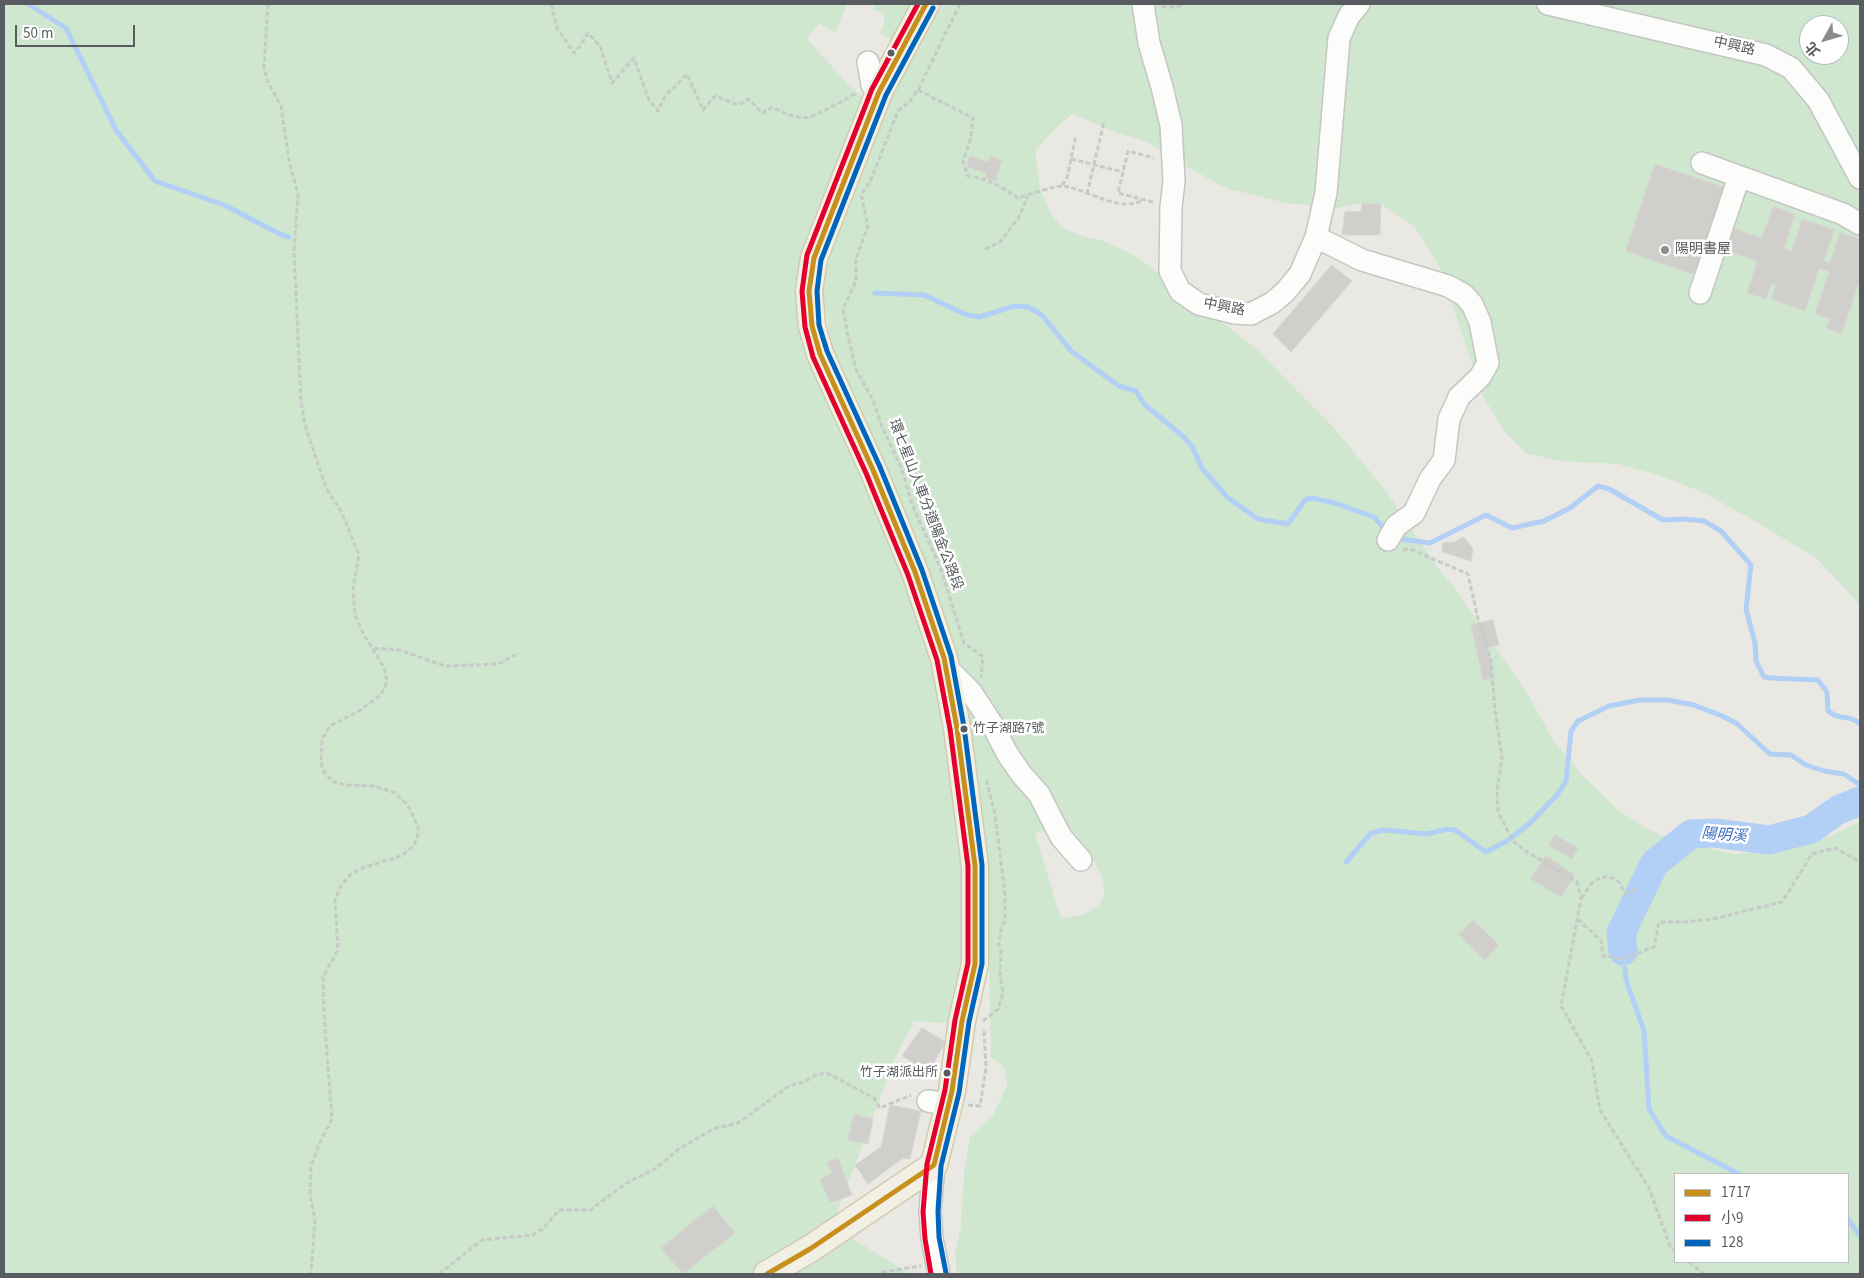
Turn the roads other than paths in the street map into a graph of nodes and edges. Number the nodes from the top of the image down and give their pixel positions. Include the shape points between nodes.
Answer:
1 (926, 4) edge
2 (1143, 4) edge
3 (1359, 4) edge
4 (1548, 4) edge
5 (868, 62) dead end
6 (876, 89) junction
7 (1702, 163) dead end
8 (1740, 177) junction
9 (1860, 178) edge
10 (1860, 224) edge
11 (1316, 237) junction
12 (1700, 293) dead end
13 (1389, 537) road end
14 (946, 667) junction
15 (1081, 860) dead end
16 (934, 1165) junction
17 (932, 1270) edge
18 (766, 1274) edge

1 - 6 main road
2 - 11 street, 中興路 via 1148,43 1170,125 1174,181 1170,271 1180,291 1199,304 1251,314 1285,292 1300,274
3 - 11 street, 中興路 via 1349,16 1339,38 1326,194
4 - 9 street, 中興路 via 1766,55 1791,68 1818,100
5 - 6 street
6 - 14 main road via 814,258 809,291 812,326 820,354 915,572
7 - 8 street
8 - 10 street via 1843,214
8 - 12 street
11 - 13 street via 1362,260 1448,286 1464,295 1480,322 1488,363 1480,377 1459,397 1449,419 1444,460 1414,513 1396,526
14 - 15 street via 971,692 1008,755 1039,794 1061,837
14 - 16 main road via 975,866 975,964 962,1021 929,1100
16 - 17 street via 930,1211
16 - 18 main road via 810,1249

